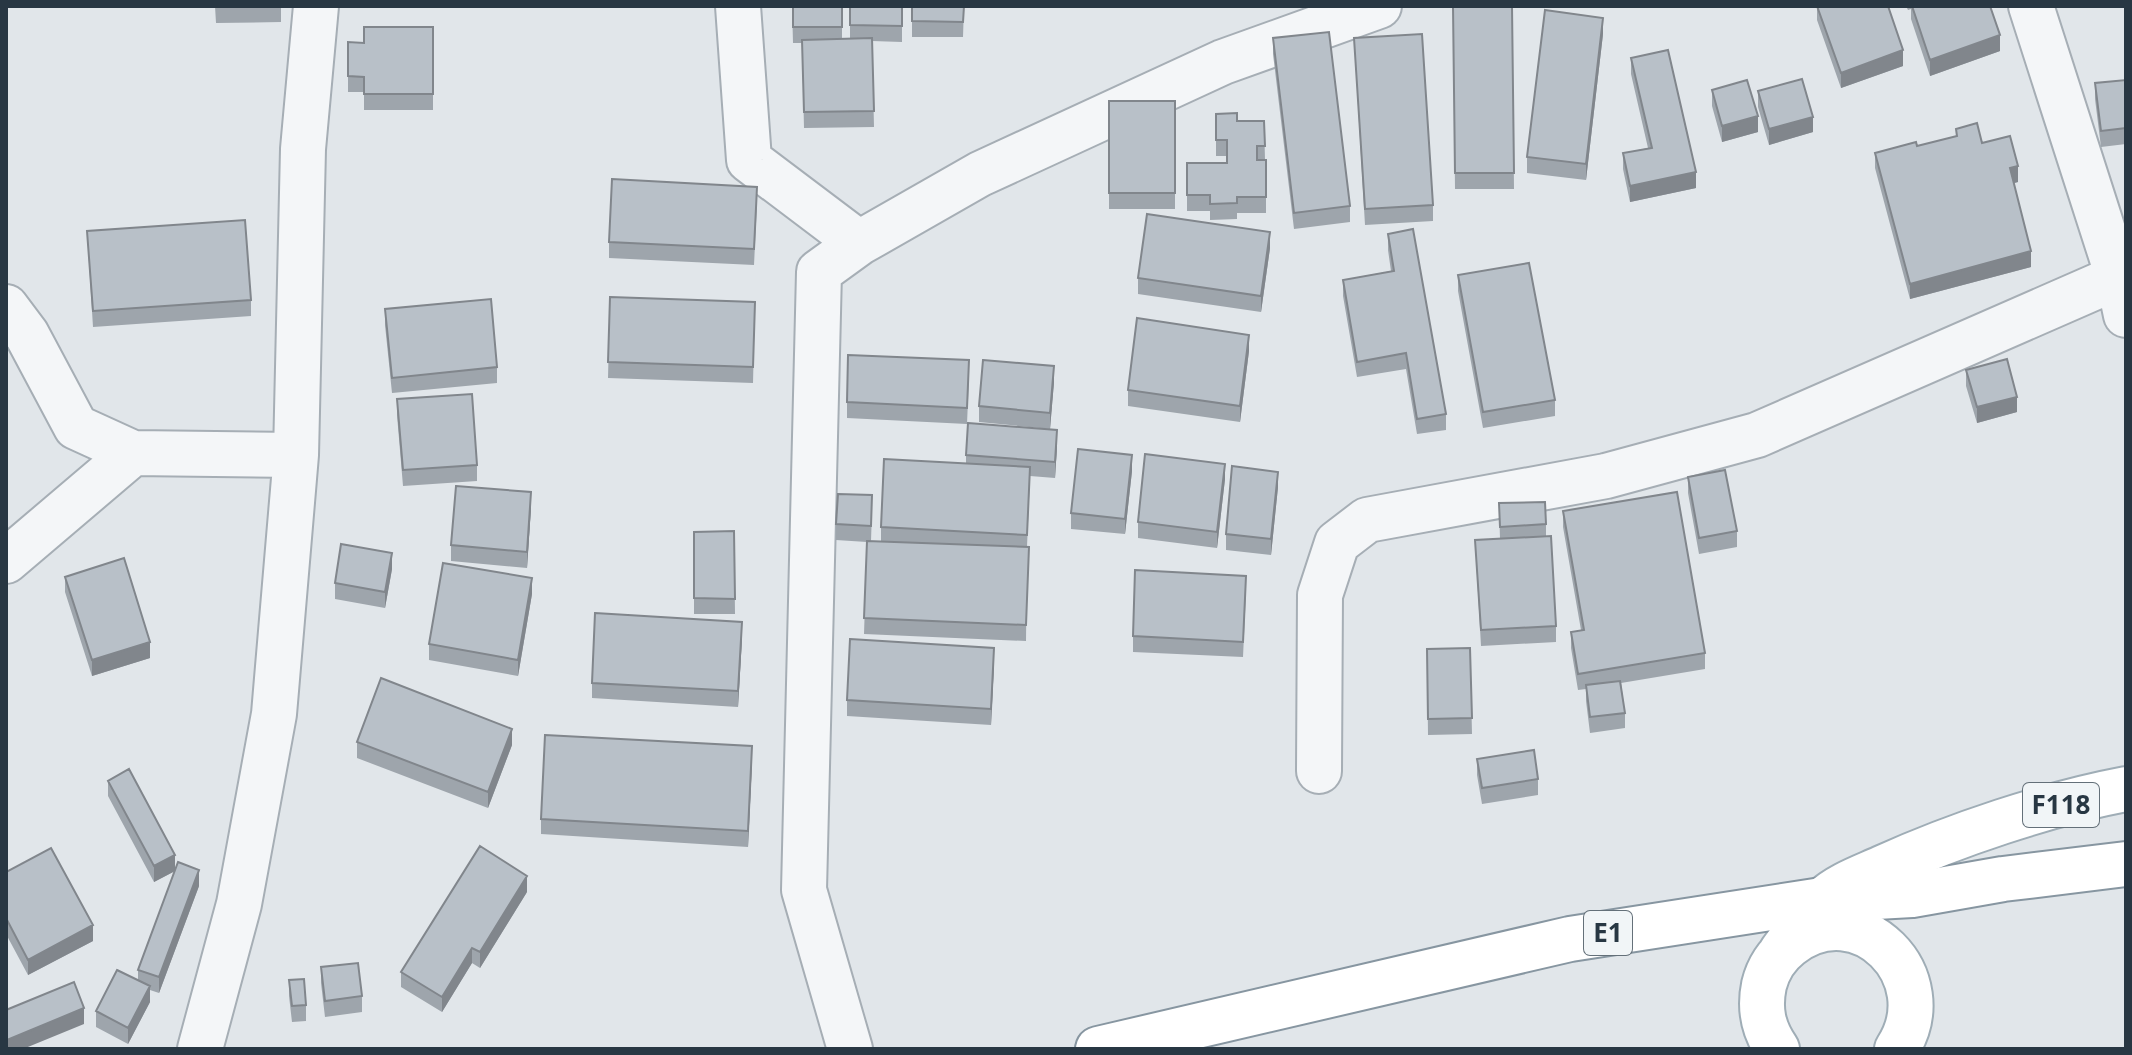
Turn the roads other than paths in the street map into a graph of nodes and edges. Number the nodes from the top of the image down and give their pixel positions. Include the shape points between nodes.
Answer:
1 (316, 6) edge
2 (738, 6) edge
3 (1379, 6) edge
4 (2031, 6) edge
5 (2110, 208) edge
6 (859, 243) junction
7 (2122, 296) edge
8 (6, 307) edge
9 (133, 453) junction
10 (296, 455) junction
11 (6, 561) edge
12 (1319, 771) dead end
13 (2126, 789) edge
14 (1997, 825) junction
15 (2126, 864) edge
16 (1912, 895) junction
17 (1837, 915) junction
18 (1895, 957) junction
19 (1908, 1041) edge
20 (200, 1049) edge
21 (850, 1049) edge
22 (1098, 1049) edge
23 (1777, 1049) edge

1 - 10 street via 303,149
2 - 6 street via 749,160
3 - 6 street via 1223,62 980,174
4 - 5 street
5 - 7 street
6 - 21 street via 819,272 804,890
7 - 12 street via 1757,435 1606,476 1367,520 1337,543 1320,595
8 - 9 street via 27,335 76,427
9 - 10 street
9 - 11 street
10 - 20 street via 274,714 239,904
13 - 14 main road, F118
14 - 16 main road via 1933,870
14 - 17 main road via 1844,885
15 - 16 main road, E1
16 - 17 main road, E1
16 - 18 main road
17 - 18 main road
17 - 22 main road, E1 via 1570,939
17 - 23 main road via 1781,952 1767,974 1761,999 1764,1025
18 - 19 main road via 1907,978 1911,1002

